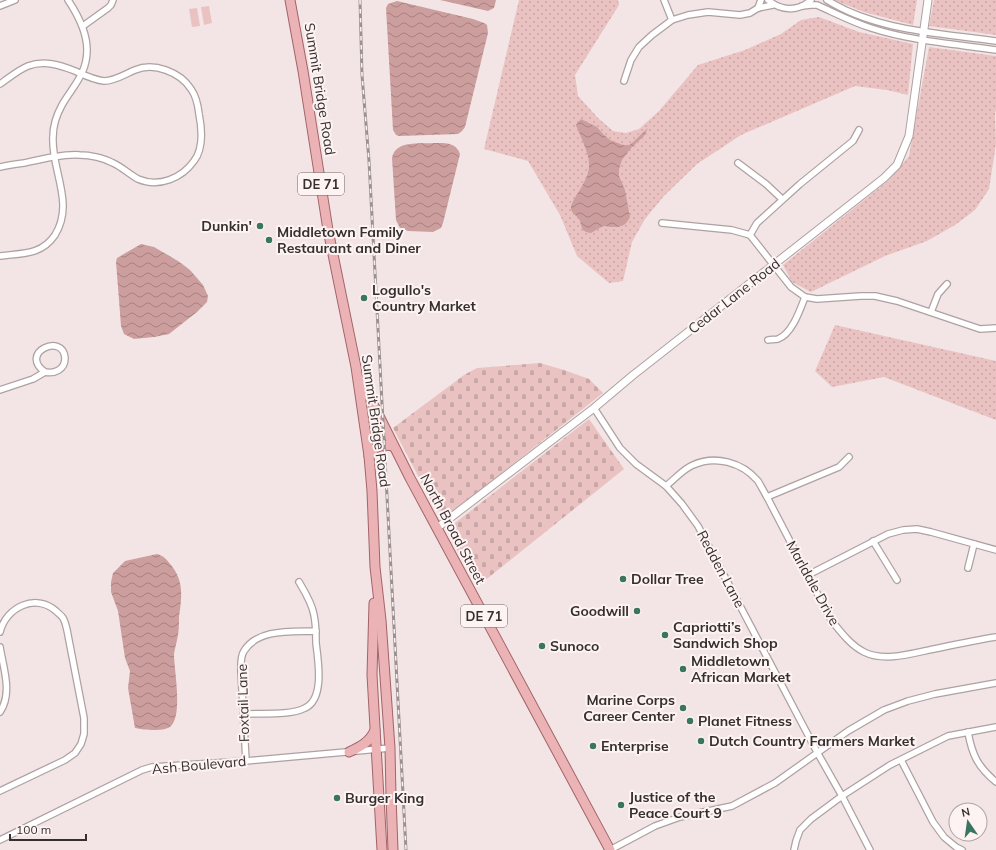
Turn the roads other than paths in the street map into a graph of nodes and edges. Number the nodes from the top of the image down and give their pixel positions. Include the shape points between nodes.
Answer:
1 (15, 0) edge
2 (68, 0) edge
3 (113, 0) edge
4 (290, 0) edge
5 (664, 0) edge
6 (761, 0) edge
7 (768, 0) edge
8 (811, 0) edge
9 (827, 0) edge
10 (928, 0) edge
11 (773, 4) junction
12 (0, 6) edge
13 (802, 6) junction
14 (758, 8) junction
15 (672, 20) junction
16 (82, 26) junction
17 (923, 31) junction
18 (922, 39) junction
19 (996, 41) edge
20 (996, 50) edge
21 (82, 74) junction
22 (624, 81) dead end
23 (0, 84) edge
24 (859, 130) dead end
25 (55, 157) junction
26 (738, 163) dead end
27 (0, 167) edge
28 (782, 199) junction
29 (662, 223) dead end
30 (750, 236) junction
31 (0, 256) edge
32 (773, 266) junction
33 (946, 284) dead end
34 (805, 298) junction
35 (932, 312) junction
36 (996, 328) edge
37 (768, 340) dead end
38 (356, 367) junction
39 (45, 372) junction
40 (0, 390) edge
41 (594, 408) junction
42 (392, 443) junction
43 (367, 444) junction
44 (369, 456) junction
45 (849, 457) dead end
46 (666, 486) junction
47 (767, 497) junction
48 (437, 528) junction
49 (873, 541) junction
50 (974, 544) junction
51 (996, 550) edge
52 (376, 567) junction
53 (968, 568) dead end
54 (808, 574) junction
55 (897, 580) dead end
56 (299, 582) dead end
57 (316, 631) junction
58 (0, 632) edge
59 (996, 637) edge
60 (0, 647) edge
61 (996, 683) edge
62 (0, 712) edge
63 (244, 714) junction
64 (996, 727) edge
65 (376, 730) junction
66 (968, 732) junction
67 (390, 748) junction
68 (377, 750) junction
69 (349, 752) junction
70 (817, 752) junction
71 (901, 760) junction
72 (246, 761) junction
73 (996, 782) edge
74 (0, 791) edge
75 (842, 796) junction
76 (0, 840) edge
77 (382, 850) edge
78 (394, 850) edge
79 (610, 850) edge
80 (794, 850) edge
81 (870, 850) edge
82 (962, 850) edge

1 - 12 street
2 - 16 street
3 - 16 street via 111,6
4 - 38 main road, Summit Bridge Road / DE 71 via 328,230
5 - 15 street
6 - 14 street
7 - 11 street
8 - 13 street
9 - 17 street via 838,7 885,24
10 - 17 street, Cedar Lane Road
11 - 13 street via 786,9
11 - 14 street
13 - 18 street via 817,5 871,28
14 - 15 street via 740,15 708,12
15 - 22 street via 639,47 631,60
16 - 21 street via 87,51
17 - 18 street, Cedar Lane Road
17 - 19 street
18 - 20 street
18 - 32 street, Cedar Lane Road via 909,136 897,165
21 - 23 street via 55,64 36,64
21 - 25 street via 58,115 53,135
21 - 25 street via 104,81 150,67 177,76 191,88 197,101 202,133 201,147 195,160 185,171 175,178 162,182 139,179 112,162 95,157 81,154
24 - 28 street via 853,141
25 - 27 street
25 - 31 street via 63,210 54,236 36,250
26 - 28 street
28 - 30 street via 757,223
29 - 30 street via 732,230
30 - 32 street
32 - 34 street via 791,287
32 - 41 street, Cedar Lane Road
33 - 35 street via 938,294
34 - 35 street via 875,296
34 - 37 street via 788,332 779,339
35 - 36 street via 980,329
38 - 42 main road, North Broad Street / DE 71
38 - 43 main road, Summit Bridge Road
39 - 39 street via 56,372 64,363 62,351 55,346 43,348 38,353 38,365
39 - 40 street via 33,379
41 - 46 street, Redden Lane via 620,448 636,464
41 - 48 street, Cedar Lane Road
42 - 43 main road via 378,441
42 - 44 main road via 378,446
42 - 48 main road, North Broad Street / DE 71
43 - 44 main road, Summit Bridge Road
44 - 52 main road, Summit Bridge Road
45 - 47 street via 839,467
46 - 47 street, Marldale Drive via 693,465 707,460 724,460 749,473
46 - 70 street, Redden Lane via 698,526
47 - 54 street, Marldale Drive
48 - 79 main road, North Broad Street / DE 71
49 - 50 street via 888,534 916,529
49 - 54 street
49 - 55 street
50 - 51 street
50 - 53 street
52 - 65 main road via 372,675
52 - 67 main road, Summit Bridge Road
54 - 59 street, Marldale Drive via 831,620 842,634 864,652 879,656 897,656
56 - 57 street via 310,601
57 - 63 street, Foxtail Lane via 264,636 250,644 241,658
57 - 63 street via 319,677 312,703 292,712
58 - 74 street via 9,615 18,607 30,603 53,608 63,618 84,718 82,744 75,753
60 - 62 street via 7,687 6,698
61 - 70 street via 935,694 896,705 860,723
63 - 72 street, Foxtail Lane
64 - 66 street
65 - 68 main road
65 - 69 main road via 372,739
66 - 71 street via 948,736
66 - 73 street via 970,747 982,770
67 - 68 street, Ash Boulevard
67 - 78 main road, Summit Bridge Road
68 - 69 street, Ash Boulevard
68 - 77 main road
69 - 72 street, Ash Boulevard
70 - 75 street, Redden Lane
70 - 79 street via 775,783 732,806 680,817 655,826
71 - 75 street
71 - 82 street via 937,827 944,837
72 - 76 street, Ash Boulevard via 152,767 142,770
75 - 80 street via 800,830
75 - 81 street, Redden Lane

